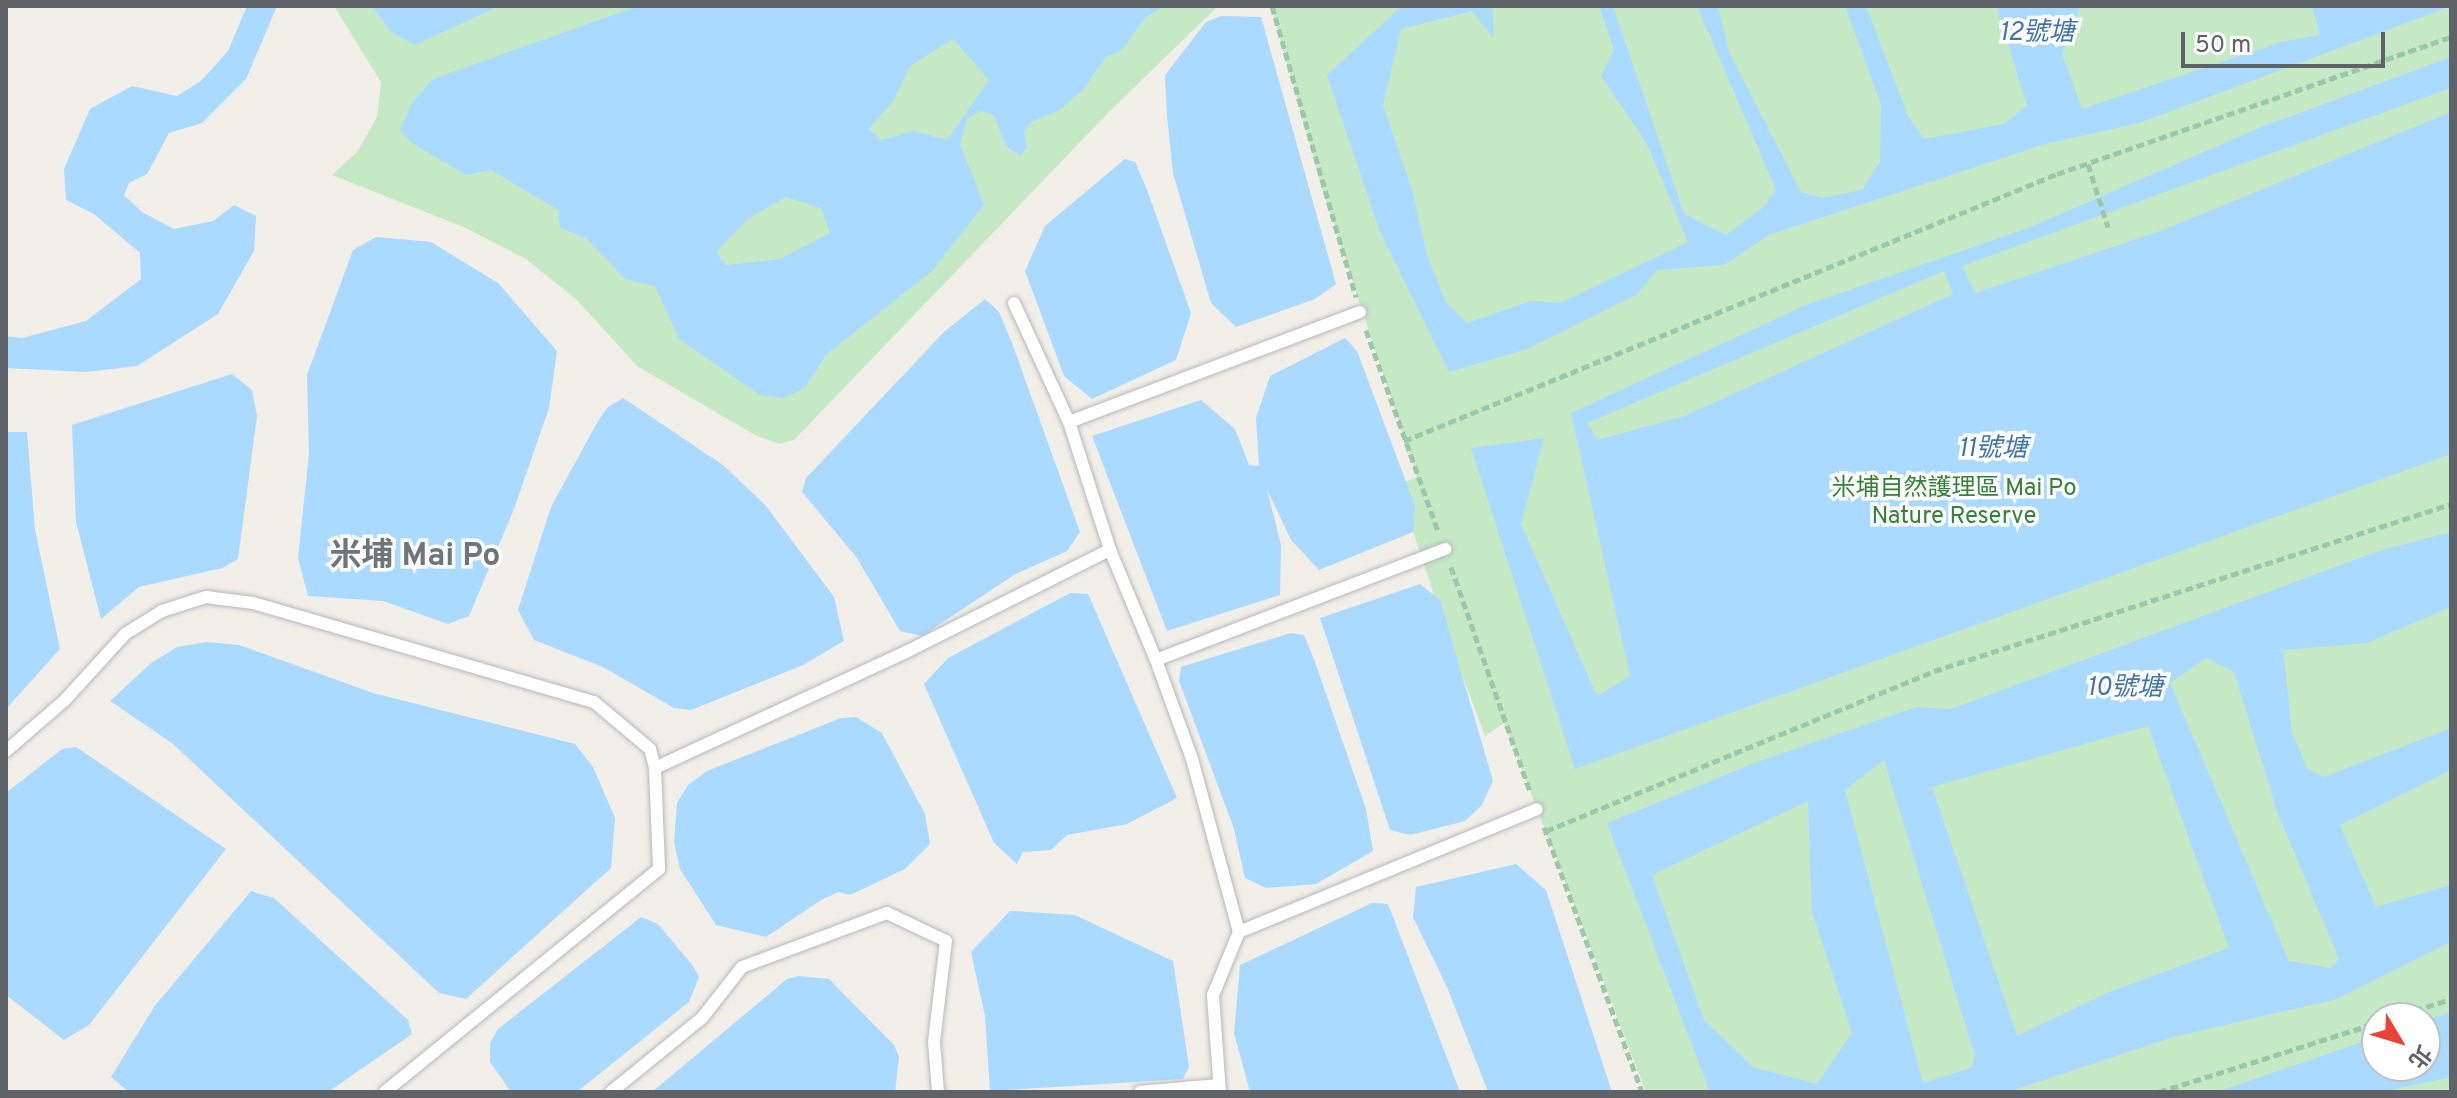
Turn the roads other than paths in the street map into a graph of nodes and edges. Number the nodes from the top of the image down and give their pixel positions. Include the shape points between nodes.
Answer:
1 (1014, 303) dead end
2 (1360, 312) dead end
3 (1069, 422) junction
4 (1445, 549) dead end
5 (1110, 550) junction
6 (1156, 660) junction
7 (6, 751) edge
8 (655, 768) junction
9 (1537, 809) dead end
10 (1239, 932) junction
11 (1219, 1089) edge
12 (385, 1092) edge
13 (611, 1092) edge
14 (938, 1092) edge
15 (1140, 1092) edge

1 - 3 lane
2 - 3 lane
3 - 5 lane
4 - 6 lane
5 - 6 lane
5 - 8 lane
6 - 10 lane via 1192,759
7 - 8 lane via 65,700 125,634 162,611 206,597 253,603 594,702 650,749
8 - 12 lane via 659,869
9 - 10 lane
10 - 11 lane via 1213,995
11 - 15 lane
13 - 14 lane via 702,1018 742,967 887,913 946,941 934,1042

